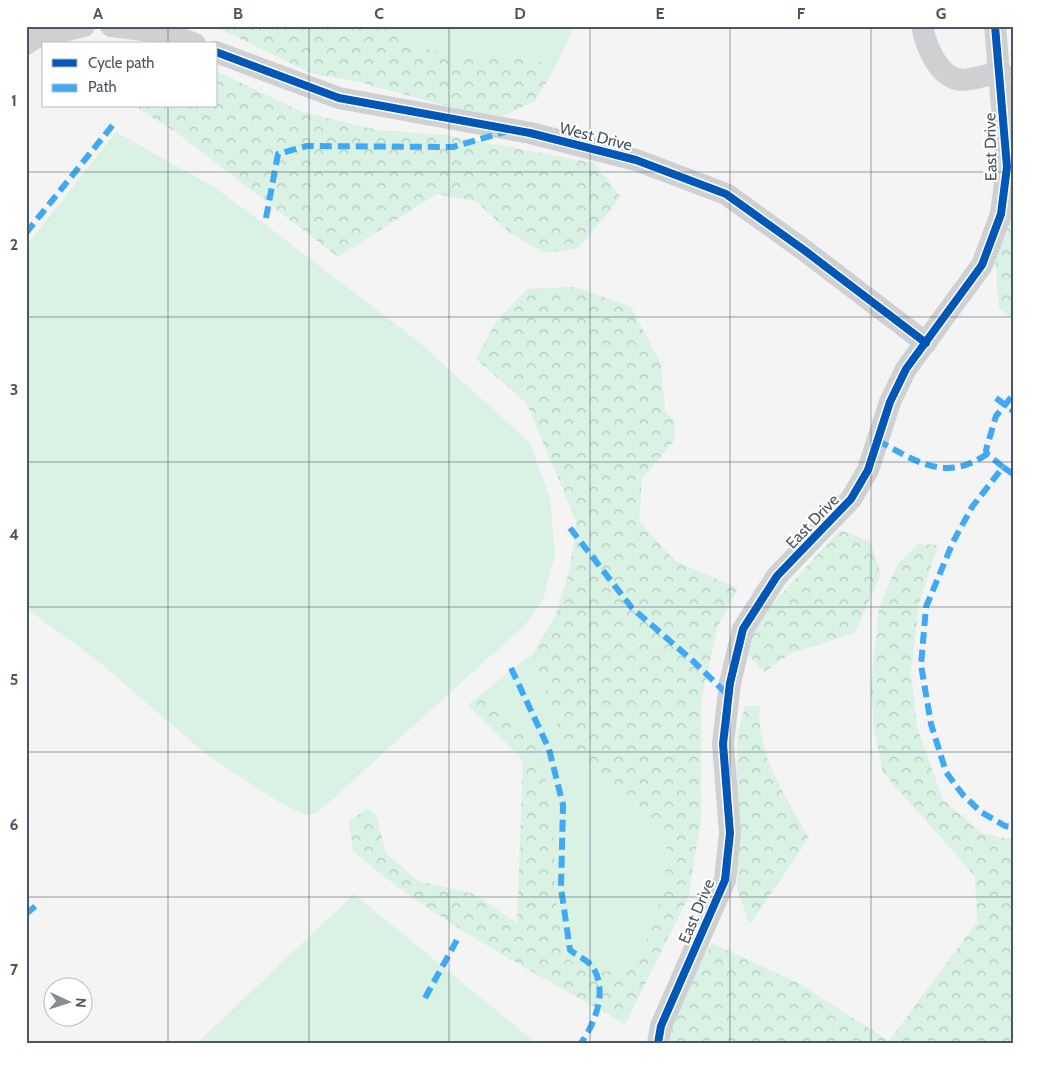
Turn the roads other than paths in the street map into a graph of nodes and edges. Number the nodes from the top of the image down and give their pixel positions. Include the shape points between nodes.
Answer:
1 (84, 26) edge
2 (111, 26) edge
3 (922, 26) edge
4 (996, 26) edge
5 (190, 42) edge
6 (26, 44) edge
7 (218, 53) edge
8 (1001, 72) junction
9 (926, 343) junction
10 (658, 1043) edge

1 - 6 street via 35,38
2 - 5 street via 166,33
3 - 8 street via 926,44 940,70 961,80
4 - 8 street, East Drive
7 - 9 street, West Drive via 339,98 530,133 636,160 726,194
8 - 9 street, East Drive via 1007,167 1001,214 982,265
9 - 10 street, East Drive via 906,369 890,402 868,470 851,499 777,576 743,629 730,683 723,744 730,833 725,880 661,1026

